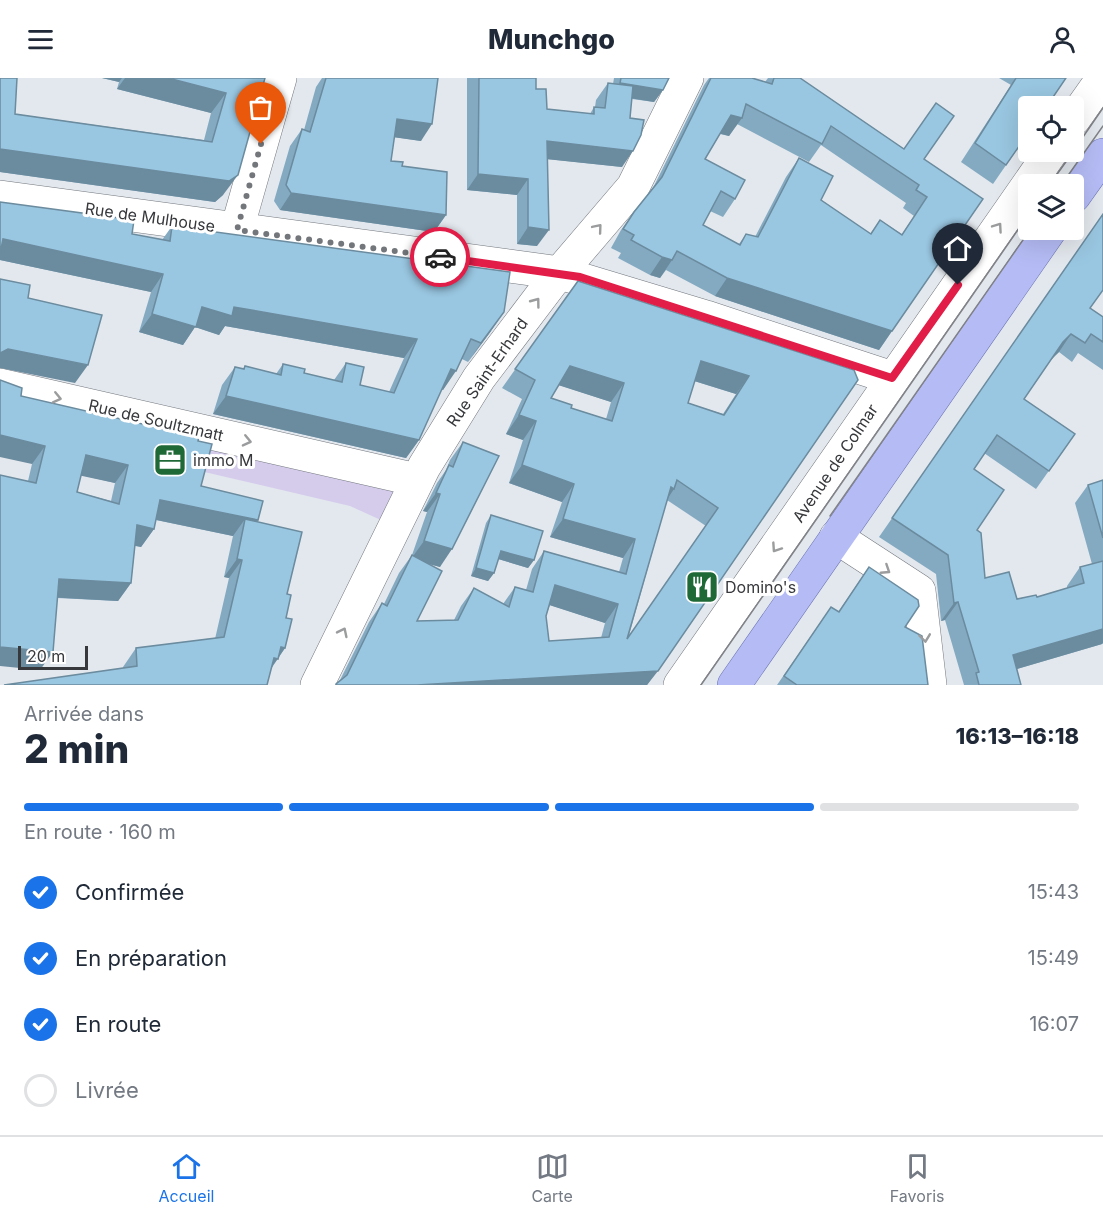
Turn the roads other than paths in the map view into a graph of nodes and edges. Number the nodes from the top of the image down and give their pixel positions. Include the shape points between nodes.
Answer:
1 (280, 78) edge
2 (687, 78) edge
3 (1103, 78) edge
4 (1084, 105) edge
5 (1103, 155) edge
6 (1044, 162) edge
7 (1084, 182) edge
8 (0, 197) edge
9 (237, 230) junction
10 (1043, 240) edge
11 (560, 273) junction
12 (892, 378) junction
13 (0, 385) edge
14 (417, 480) junction
15 (836, 537) junction
16 (317, 685) edge
17 (680, 685) edge
18 (734, 685) edge
19 (930, 685) edge

1 - 9 street
11 -> 2 street, Rue Saint-Erhard via 633,187
3 - 4 street
5 - 7 main road
12 -> 6 street, Avenue de Colmar
8 - 9 street, Rue de Mulhouse
9 - 11 street, Rue de Mulhouse
10 - 15 main road
11 - 12 street, Rue de Mulhouse
14 -> 11 street, Rue Saint-Erhard via 479,378
12 -> 17 street, Avenue de Colmar
13 -> 14 street, Rue de Soultzmatt
16 -> 14 street, Rue Saint-Erhard
15 - 18 main road
15 -> 19 street via 919,591

